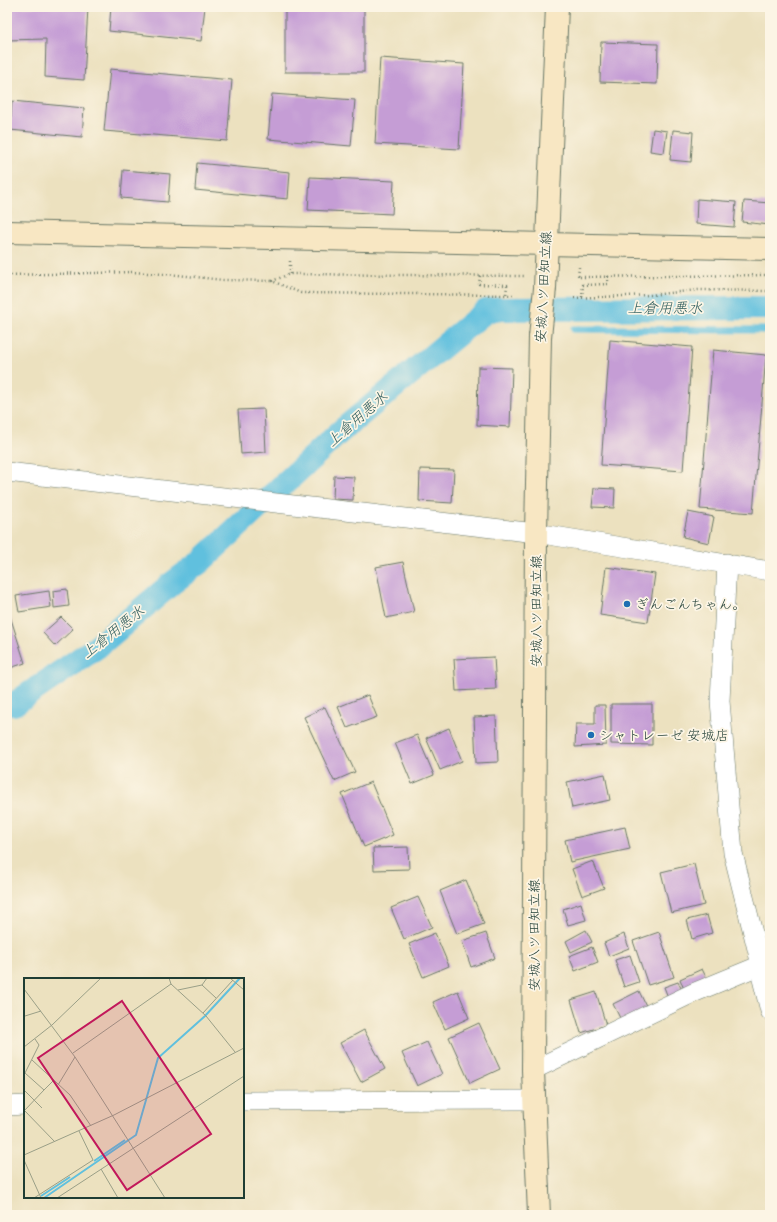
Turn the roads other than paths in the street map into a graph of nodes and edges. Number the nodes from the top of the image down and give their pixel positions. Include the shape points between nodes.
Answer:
1 (557, 7) edge
2 (7, 232) edge
3 (546, 245) junction
4 (770, 249) edge
5 (7, 472) edge
6 (536, 533) junction
7 (726, 563) junction
8 (770, 571) edge
9 (761, 965) junction
10 (770, 1011) edge
11 (533, 1070) junction
12 (534, 1100) junction
13 (244, 1101) edge
14 (24, 1105) edge
15 (7, 1106) edge
16 (538, 1215) edge

1 - 3 main road, 安城八ツ田知立線
2 - 3 main road
3 - 4 main road
3 - 6 main road, 安城八ツ田知立線, bridge via 540,337
5 - 6 street
6 - 7 street
6 - 11 main road, 安城八ツ田知立線
7 - 8 street
7 - 9 street via 720,701 732,853
9 - 10 street
9 - 11 street via 693,993
11 - 12 main road, 安城八ツ田知立線
12 - 13 street
12 - 16 main road, 安城八ツ田知立線
14 - 15 street

